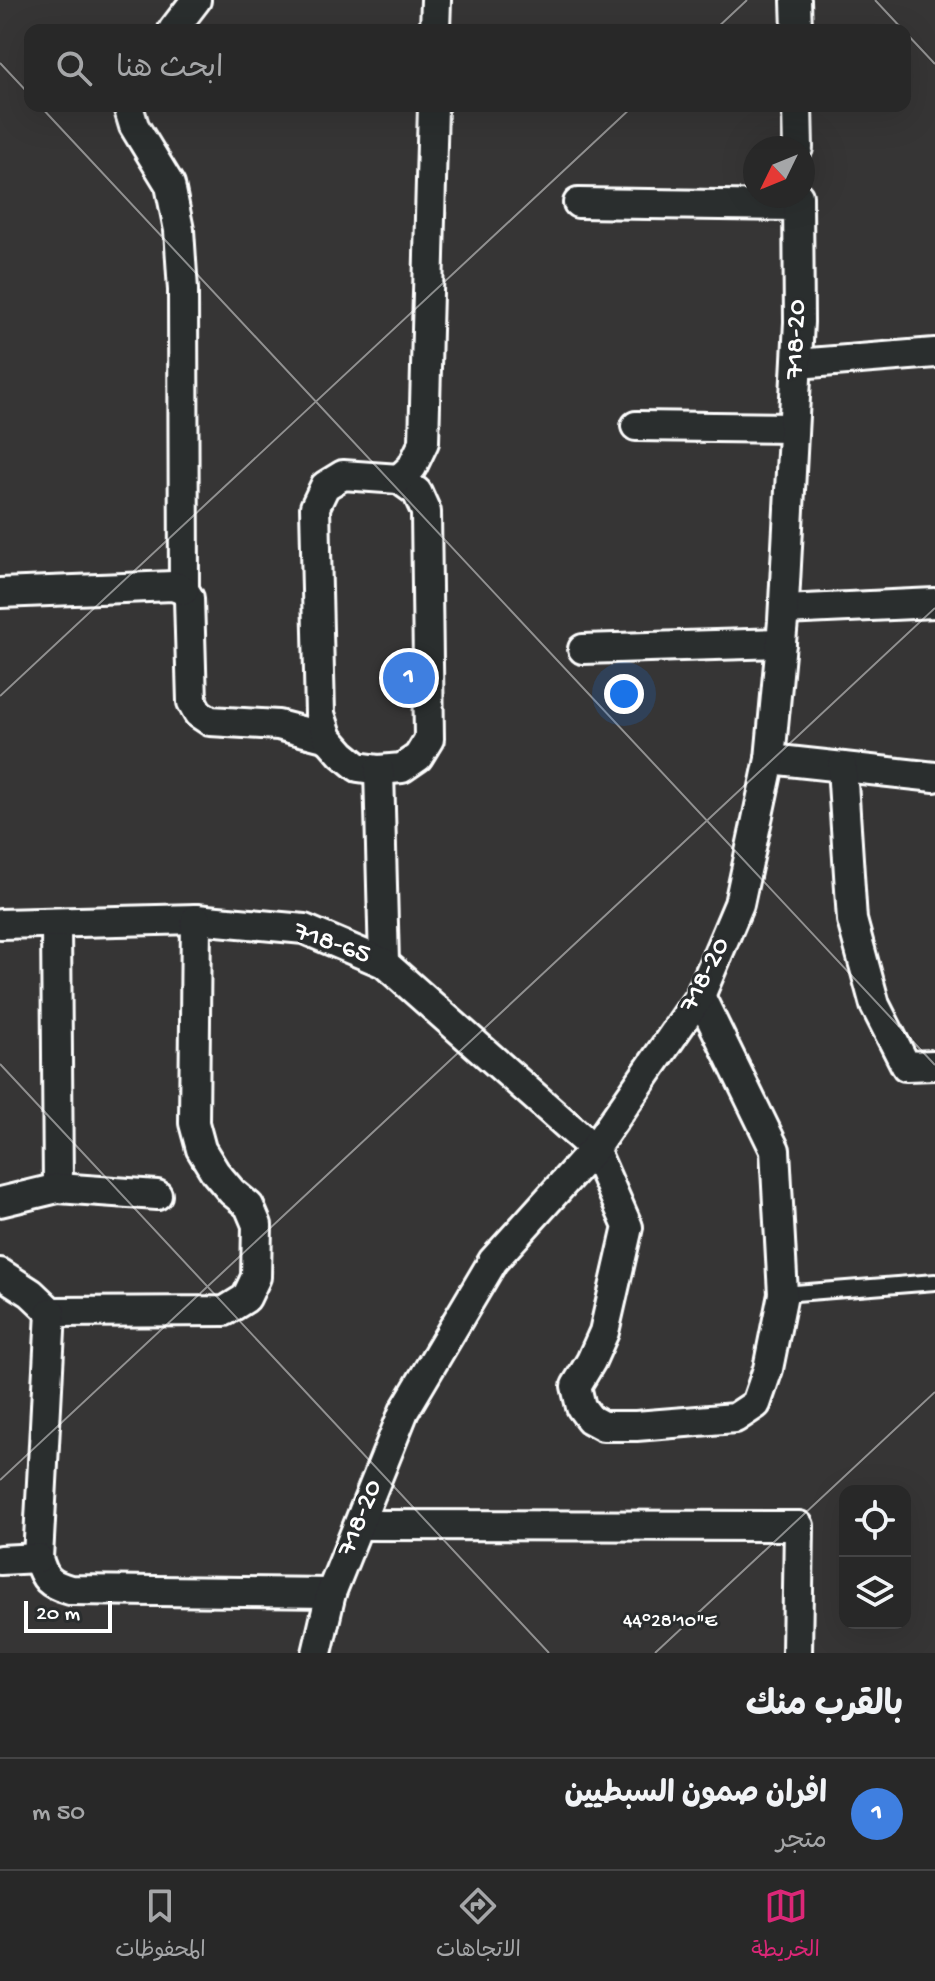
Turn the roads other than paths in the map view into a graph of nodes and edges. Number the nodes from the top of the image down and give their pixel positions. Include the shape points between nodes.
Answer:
1 (196, 0) edge
2 (436, 0) edge
3 (796, 0) edge
4 (178, 24) edge
5 (435, 24) edge
6 (797, 24) edge
7 (130, 112) edge
8 (433, 112) edge
9 (797, 112) edge
10 (798, 136) edge
11 (743, 202) edge
12 (578, 203) dead end
13 (798, 208) edge
14 (935, 353) edge
15 (797, 364) junction
16 (636, 426) dead end
17 (793, 428) junction
18 (399, 479) junction
19 (184, 590) junction
20 (0, 593) edge
21 (935, 603) edge
22 (784, 610) junction
23 (781, 643) junction
24 (583, 649) dead end
25 (328, 738) junction
26 (770, 759) junction
27 (842, 767) junction
28 (379, 770) junction
29 (935, 777) edge
30 (196, 919) junction
31 (56, 923) junction
32 (0, 924) edge
33 (384, 963) junction
34 (700, 996) junction
35 (935, 1065) edge
36 (594, 1149) junction
37 (58, 1188) junction
38 (157, 1195) dead end
39 (0, 1202) edge
40 (0, 1273) edge
41 (935, 1282) edge
42 (783, 1294) junction
43 (51, 1312) junction
44 (359, 1525) junction
45 (38, 1558) junction
46 (0, 1560) edge
47 (331, 1593) junction
48 (317, 1653) edge
49 (797, 1653) edge

1 - 4 street
2 - 5 street
3 - 6 street
7 - 19 street via 170,185 179,230
8 - 18 street via 424,442 412,467
9 - 10 street
11 - 12 street
13 - 15 street, 718-20
14 - 15 street
15 - 17 street, 718-20
16 - 17 street
17 - 22 street, 718-20
18 - 25 street via 343,475 325,486 315,507 320,714
18 - 28 street via 417,492 426,512 429,739 418,757 402,768
19 - 20 street via 173,586
19 - 25 street via 189,598 192,702 198,713 210,721 278,725
21 - 22 street
22 - 23 street, 718-20
23 - 24 street
23 - 26 street, 718-20
25 - 28 street via 358,767
26 - 27 street
26 - 34 street, 718-20 via 739,904
27 - 29 street
27 - 35 street via 852,920 875,1005 906,1066
28 - 33 street
30 - 31 street, 718-65
30 - 33 street, 718-65 via 304,929
30 - 43 street via 194,1123 215,1172 249,1206 257,1225 256,1277 246,1298 225,1311
31 - 32 street, 718-65
31 - 37 street
33 - 36 street, 718-65
34 - 36 street, 718-20
34 - 42 street via 775,1150
36 - 42 street via 628,1227 604,1332 576,1386 590,1419 603,1426 636,1426 735,1418 746,1411 756,1404 768,1369
36 - 44 street, 718-20 via 493,1261 404,1411
37 - 38 street
37 - 39 street
40 - 43 street
41 - 42 lane
43 - 45 street
44 - 47 street, 718-20
44 - 49 street via 799,1526
45 - 46 street
45 - 47 street via 52,1583 70,1590
47 - 48 street, 718-20

